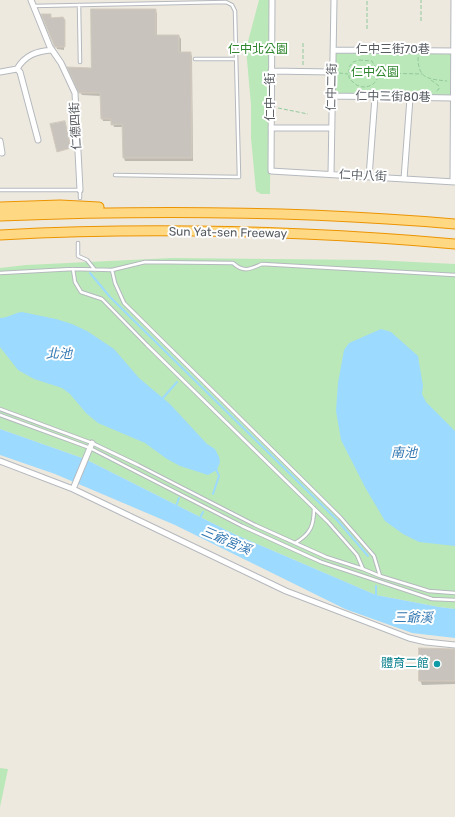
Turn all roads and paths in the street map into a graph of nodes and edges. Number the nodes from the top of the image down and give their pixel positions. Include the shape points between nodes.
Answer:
1 (272, 0) edge
2 (334, 0) edge
3 (367, 0) edge
4 (421, 0) edge
5 (454, 0) edge
6 (32, 3) edge
7 (79, 5) junction
8 (421, 21) dead end
9 (367, 29) dead end
10 (303, 43) dead end
11 (52, 50) junction
12 (333, 50) junction
13 (417, 50) junction
14 (454, 51) junction
15 (195, 59) dead end
16 (236, 59) junction
17 (80, 62) dead end
18 (18, 69) junction
19 (271, 71) junction
20 (0, 72) edge
21 (303, 72) junction
22 (332, 72) junction
23 (378, 73) junction
24 (348, 74) junction
25 (422, 74) junction
26 (454, 74) edge
27 (431, 79) junction
28 (454, 80) junction
29 (332, 96) junction
30 (375, 97) junction
31 (410, 98) junction
32 (430, 98) junction
33 (453, 98) junction
34 (271, 106) junction
35 (308, 114) dead end
36 (271, 128) junction
37 (332, 128) junction
38 (38, 140) dead end
39 (0, 142) edge
40 (2, 153) dead end
41 (271, 171) joint
42 (331, 174) junction
43 (115, 175) dead end
44 (370, 176) junction
45 (404, 179) junction
46 (454, 182) edge
47 (0, 190) edge
48 (80, 190) junction
49 (80, 198) dead end
50 (0, 207) edge
51 (166, 212) junction
52 (0, 216) edge
53 (455, 224) edge
54 (62, 232) junction
55 (0, 235) edge
56 (0, 240) edge
57 (78, 243) dead end
58 (455, 244) edge
59 (73, 269) junction
60 (95, 270) junction
61 (112, 270) junction
62 (0, 273) edge
63 (455, 274) edge
64 (0, 409) edge
65 (0, 415) edge
66 (90, 448) junction
67 (0, 461) edge
68 (74, 487) junction
69 (314, 508) junction
70 (295, 543) junction
71 (362, 568) junction
72 (380, 576) junction
73 (455, 593) edge
74 (455, 600) edge
75 (455, 645) edge

1 - 19 street, 仁中一街
2 - 12 street, 仁中二街
3 - 9 path
4 - 8 path
5 - 14 street
6 - 7 lane
6 - 11 street, 仁德四街
7 - 16 lane via 226,2 232,5 235,12
7 - 17 lane
10 - 21 path
11 - 18 street via 36,52 24,59
11 - 48 street, 仁德四街 via 75,93
12 - 13 street, 仁中三街70巷
12 - 22 street, 仁中二街
13 - 14 street, 仁中三街70巷
13 - 25 path
14 - 26 street
15 - 16 lane
16 - 43 lane via 239,177
18 - 20 street
18 - 38 street
19 - 21 street
19 - 34 street, 仁中一街
21 - 22 street
22 - 24 path
22 - 29 street, 仁中二街
23 - 24 path via 375,82 364,87 352,82
23 - 24 path via 372,61 363,60 353,62
23 - 25 path
25 - 27 path
26 - 28 street
27 - 28 path
27 - 32 path via 439,89
28 - 33 street
29 - 30 street, 仁中三街80巷
29 - 37 street, 仁中二街
30 - 31 street, 仁中三街80巷
30 - 44 street
31 - 32 street, 仁中三街80巷
31 - 45 street
32 - 33 street, 仁中三街80巷
33 - 46 street
34 - 35 path
34 - 36 street, 仁中一街
36 - 37 street
36 - 41 street, 仁中一街
37 - 42 street, 仁中二街
39 - 40 street
41 - 42 street, 仁中八街
42 - 44 street, 仁中八街
44 - 45 street, 仁中八街
45 - 46 street, 仁中八街
47 - 48 lane
48 - 49 lane
50 - 51 highway via 60,205
51 - 52 highway, Sun Yat-sen Freeway
51 - 53 highway, Sun Yat-sen Freeway via 341,216
54 - 55 highway, Sun Yat-sen Freeway
54 - 56 highway
54 - 58 highway, Sun Yat-sen Freeway via 233,232
57 - 60 lane via 78,256 87,260
59 - 60 lane
59 - 62 lane
59 - 69 lane via 75,282 81,292 102,299
60 - 61 lane
61 - 63 lane via 145,262 233,264 239,269 249,270 262,264
61 - 72 lane via 124,303 340,517 374,556
64 - 66 lane
65 - 66 lane
66 - 68 street
66 - 70 lane via 138,465
66 - 74 lane via 242,526 321,562 432,599
67 - 68 street
68 - 75 street via 286,591 409,638
69 - 70 lane via 314,522 305,537
69 - 71 lane via 357,555
70 - 71 lane via 326,557
71 - 72 lane
72 - 73 lane via 428,592

